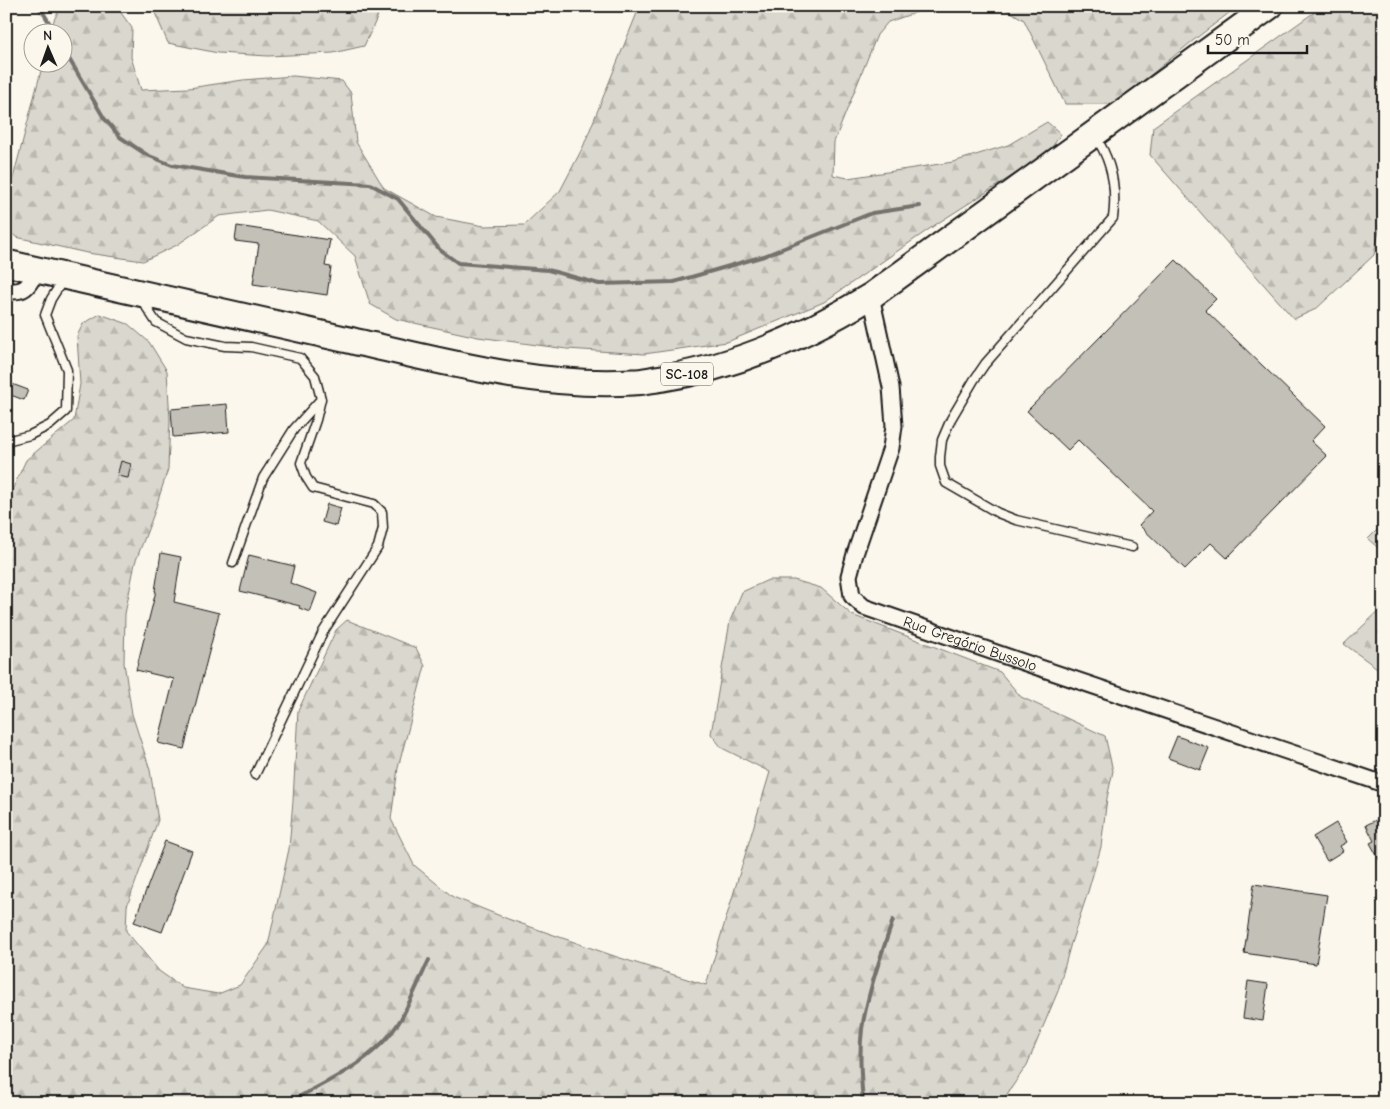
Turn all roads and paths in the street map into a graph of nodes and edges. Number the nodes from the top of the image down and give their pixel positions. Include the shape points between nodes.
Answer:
1 (1270, 6) edge
2 (1094, 134) junction
3 (6, 263) edge
4 (38, 270) junction
5 (65, 276) junction
6 (6, 290) edge
7 (136, 292) junction
8 (872, 296) junction
9 (321, 399) junction
10 (6, 441) edge
11 (1132, 547) dead end
12 (233, 563) dead end
13 (255, 775) dead end
14 (1384, 784) edge

1 - 2 main road, SC-108
2 - 8 main road, SC-108
2 - 11 lane via 1106,155 1113,178 1113,218 985,364 951,419 940,448 940,466 946,483 998,513
3 - 4 main road, SC-108
4 - 5 main road, SC-108
4 - 6 street via 28,287 21,291
5 - 7 main road, SC-108
5 - 10 lane via 50,299 45,314 67,370 66,411 50,425 30,435
7 - 8 main road, SC-108 via 506,374 576,382 633,382 687,374 741,359 835,318
7 - 9 lane via 156,322 186,338 300,358 315,376
8 - 14 street, Rua Gregório Bussolo via 891,387 894,426 849,576 852,596 864,607 1008,658
9 - 12 lane via 294,428 263,478
9 - 13 lane via 302,463 306,477 313,488 374,504 382,512 383,528 378,547 323,632

